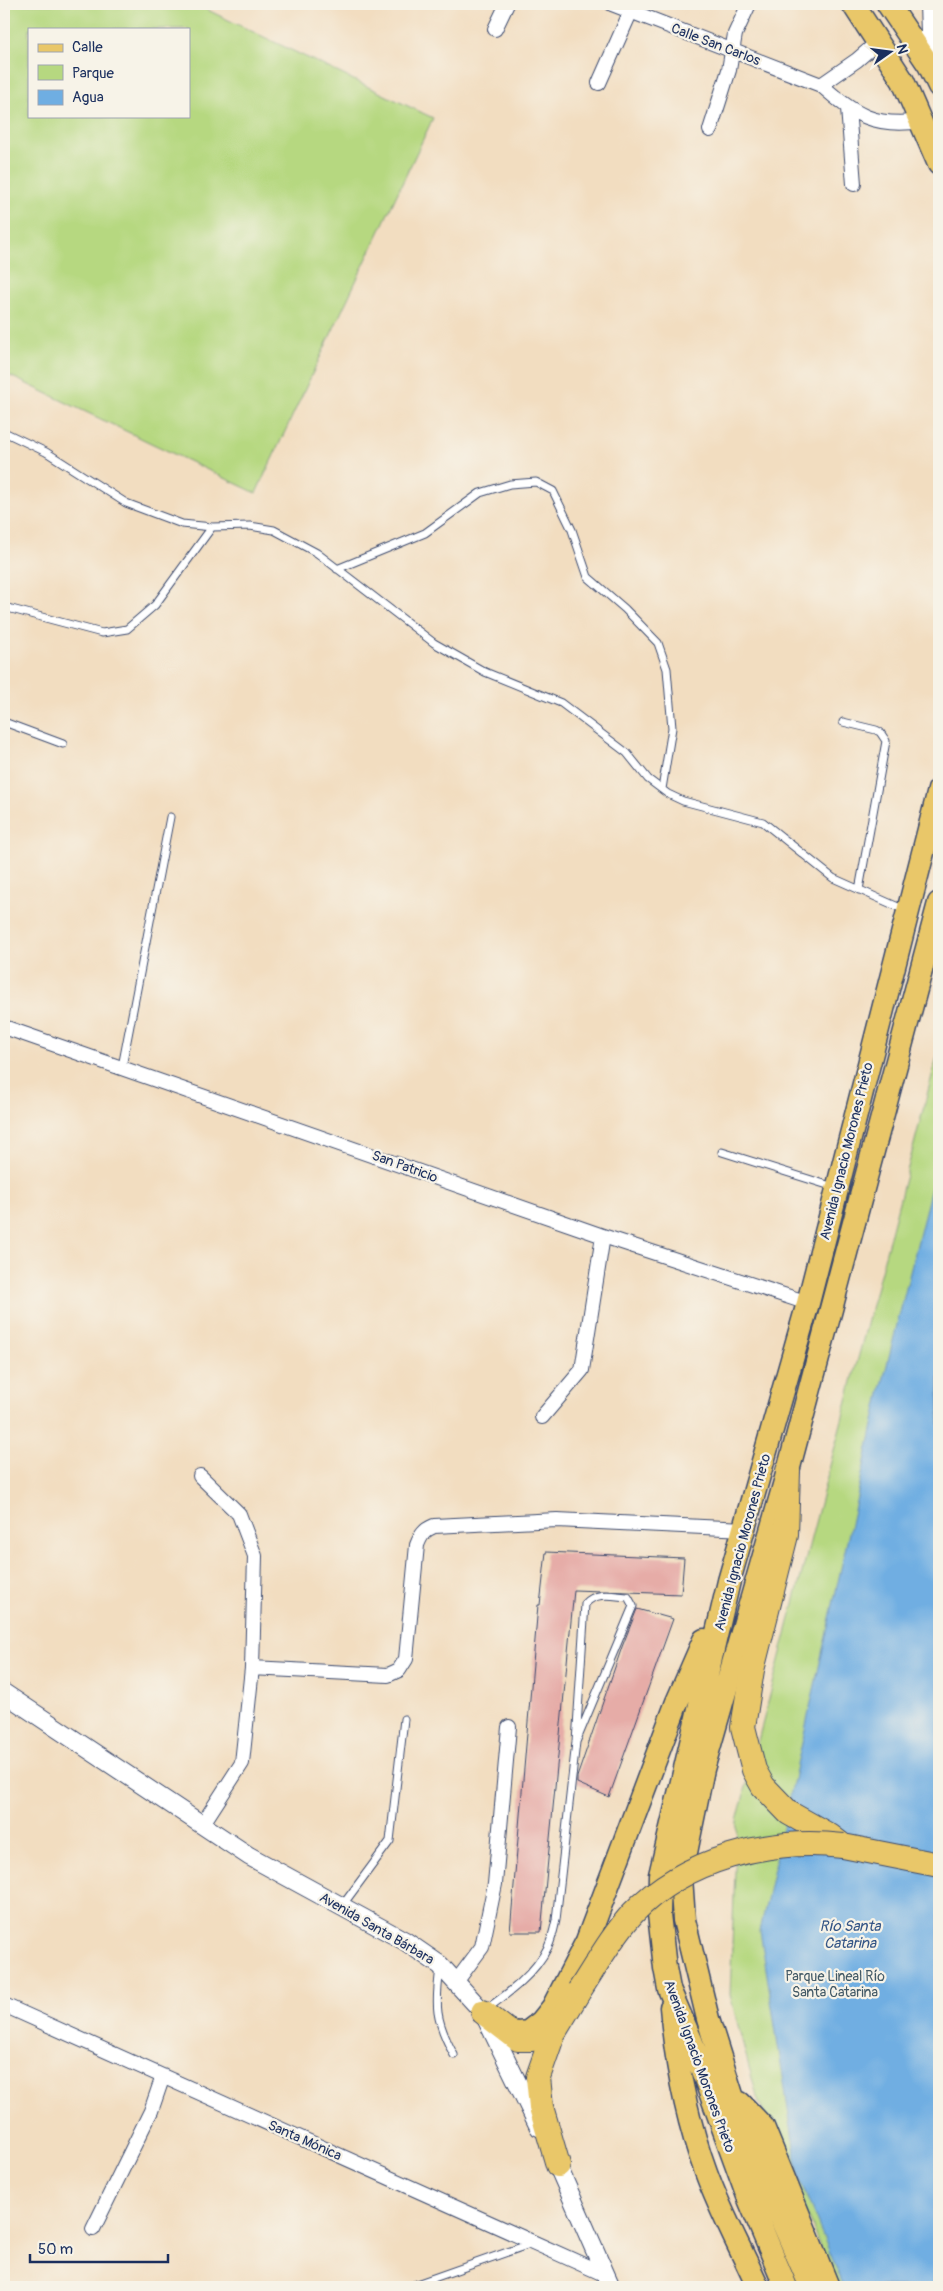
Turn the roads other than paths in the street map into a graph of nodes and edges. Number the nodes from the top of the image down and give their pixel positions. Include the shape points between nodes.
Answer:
1 (507, 4) edge
2 (612, 4) edge
3 (749, 4) edge
4 (853, 4) edge
5 (888, 4) edge
6 (927, 4) edge
7 (632, 8) edge
8 (495, 29) dead end
9 (879, 41) junction
10 (733, 50) junction
11 (929, 65) junction
12 (599, 83) dead end
13 (821, 85) junction
14 (939, 86) edge
15 (848, 108) junction
16 (922, 121) junction
17 (710, 130) dead end
18 (939, 164) edge
19 (854, 184) dead end
20 (4, 432) edge
21 (212, 527) junction
22 (337, 569) junction
23 (4, 607) edge
24 (4, 722) edge
25 (843, 722) dead end
26 (63, 744) dead end
27 (662, 789) junction
28 (939, 790) edge
29 (170, 817) dead end
30 (859, 890) junction
31 (939, 903) edge
32 (908, 912) junction
33 (4, 1027) edge
34 (122, 1067) junction
35 (722, 1152) dead end
36 (837, 1188) junction
37 (603, 1236) junction
38 (808, 1303) junction
39 (542, 1417) dead end
40 (788, 1471) junction
41 (200, 1476) dead end
42 (745, 1529) junction
43 (729, 1582) junction
44 (252, 1668) junction
45 (4, 1693) edge
46 (404, 1719) dead end
47 (509, 1727) dead end
48 (576, 1742) junction
49 (202, 1825) junction
50 (843, 1846) junction
51 (939, 1865) edge
52 (342, 1906) junction
53 (440, 1965) junction
54 (456, 1982) junction
55 (669, 1989) junction
56 (4, 2005) edge
57 (483, 2012) junction
58 (506, 2031) junction
59 (553, 2034) junction
60 (454, 2055) dead end
61 (163, 2076) junction
62 (732, 2095) junction
63 (558, 2165) junction
64 (759, 2196) junction
65 (93, 2229) dead end
66 (533, 2243) junction
67 (608, 2281) edge
68 (408, 2287) edge
69 (758, 2287) edge
70 (786, 2287) edge
71 (811, 2287) edge
72 (828, 2287) edge

1 - 8 street
2 - 7 street, Calle San Carlos
3 - 10 street via 735,34
4 - 9 main road
5 - 11 main road
6 - 11 street
7 - 10 street, Calle San Carlos
7 - 12 street
9 - 13 street
9 - 16 main road
10 - 13 street, Calle San Carlos
10 - 17 street
11 - 14 main road
13 - 15 street, Calle San Carlos
15 - 16 street, Calle San Carlos via 880,121 906,124
15 - 19 street
16 - 18 main road
20 - 21 lane via 46,452 126,503 182,524
21 - 22 lane via 250,526 274,530 317,553
21 - 23 lane via 155,605 127,629 102,633
22 - 27 lane via 434,642 485,672 561,703 627,753 648,779
22 - 27 lane via 425,533 480,493 510,484 536,482 553,490 572,530 588,577 658,642 667,669 672,728
24 - 26 lane
25 - 30 lane via 876,730 886,741
27 - 30 lane via 683,801 763,822 821,870
28 - 32 main road, Avenida Ignacio Morones Prieto
29 - 34 lane
30 - 32 lane
31 - 40 main road, Avenida Ignacio Morones Prieto
32 - 36 main road, Avenida Ignacio Morones Prieto
33 - 34 street, San Patricio
34 - 37 street, San Patricio
35 - 36 lane
36 - 38 main road, Avenida Ignacio Morones Prieto
37 - 38 street, San Patricio
37 - 39 street via 582,1370
38 - 42 main road, Avenida Ignacio Morones Prieto
40 - 50 highway via 786,1535 752,1670 743,1726 754,1770 763,1786 789,1813
40 - 62 main road, Avenida Ignacio Morones Prieto via 704,1769 681,1877 684,1920 708,2019
41 - 44 street via 239,1514 255,1556
42 - 43 main road, Avenida Ignacio Morones Prieto
42 - 44 street via 557,1520 434,1526 426,1529 417,1545 406,1659 399,1670 388,1675
43 - 55 main road, Avenida Ignacio Morones Prieto via 660,1875 659,1914
43 - 58 main road via 677,1702 587,1941 553,2007 541,2022 528,2032
44 - 49 street via 242,1763
45 - 49 street, Avenida Santa Bárbara
46 - 52 lane via 390,1842
47 - 54 street via 495,1884 482,1947
48 - 48 lane via 633,1606 628,1597 601,1595 585,1604
48 - 57 lane via 556,1920 549,1946 515,1988
49 - 52 street, Avenida Santa Bárbara via 249,1856
50 - 51 highway
50 - 59 highway, bridge via 796,1846 750,1852 707,1864 674,1880 634,1912 617,1932
52 - 53 street, Avenida Santa Bárbara via 424,1952
53 - 54 street, Avenida Santa Bárbara
53 - 60 lane via 436,2001 439,2026
54 - 57 street, Avenida Santa Bárbara
55 - 64 main road, Avenida Ignacio Morones Prieto
55 - 69 main road via 676,2062 689,2117 706,2172
56 - 61 street, Santa Mónica
57 - 58 highway
57 - 63 street, Avenida Santa Bárbara
58 - 59 highway via 522,2040
59 - 63 highway via 538,2083 541,2107
61 - 65 street via 151,2111
61 - 66 street, Santa Mónica
62 - 64 main road, Avenida Ignacio Morones Prieto
62 - 72 main road via 762,2127
63 - 67 street, Avenida Santa Bárbara
64 - 70 main road, Avenida Ignacio Morones Prieto
64 - 71 main road
66 - 67 street, Santa Mónica
66 - 68 lane

